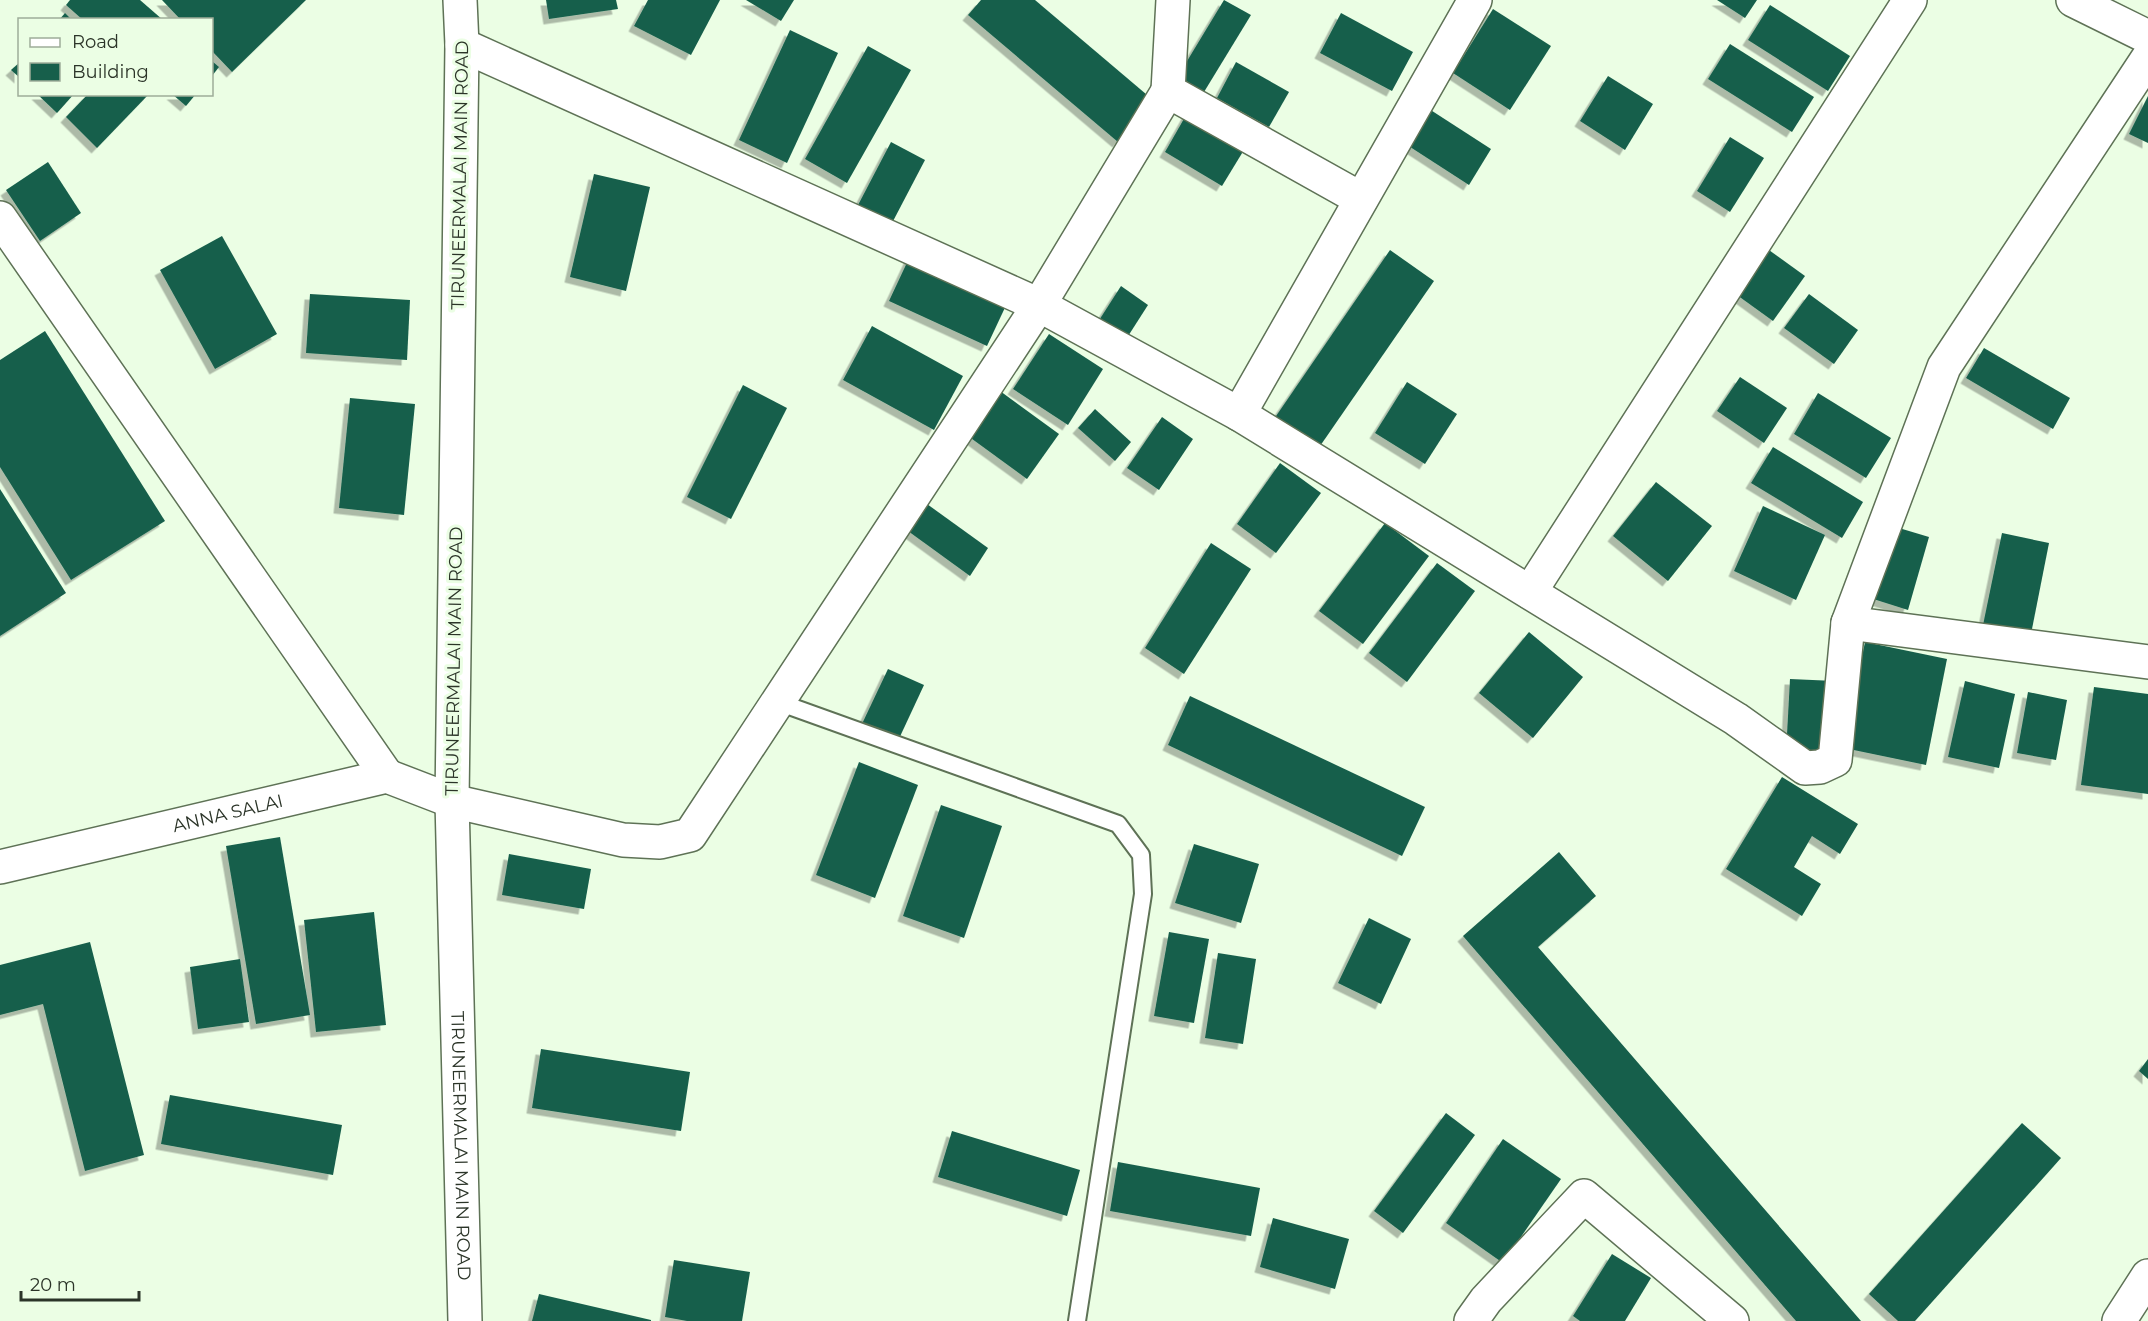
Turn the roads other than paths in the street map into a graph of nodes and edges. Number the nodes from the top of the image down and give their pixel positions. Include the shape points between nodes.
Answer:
1 (460, 0) edge
2 (1173, 0) edge
3 (1475, 0) edge
4 (1910, 0) edge
5 (2073, 0) edge
6 (2148, 37) edge
7 (462, 45) junction
8 (2148, 58) edge
9 (1168, 91) junction
10 (1361, 199) junction
11 (0, 218) edge
12 (1039, 305) junction
13 (1239, 414) junction
14 (1530, 592) junction
15 (1848, 623) junction
16 (2148, 662) edge
17 (778, 702) junction
18 (387, 776) junction
19 (452, 801) junction
20 (0, 867) edge
21 (2148, 1276) edge
22 (465, 1321) edge
23 (1077, 1321) edge
24 (1471, 1321) edge
25 (1732, 1321) edge
26 (2119, 1321) edge

1 - 7 street, TIRUNEERMALAI MAIN ROAD
2 - 9 street
3 - 10 street
4 - 14 street
5 - 6 street
7 - 12 street
7 - 19 street, TIRUNEERMALAI MAIN ROAD
8 - 15 street via 1944,367
9 - 10 street
9 - 12 street
10 - 13 street
11 - 18 street
12 - 13 street
12 - 17 street
13 - 14 street
14 - 15 street via 1736,719 1805,768 1820,767 1834,760
15 - 16 street
17 - 19 street via 690,836 660,842 623,840
17 - 23 lane via 1119,824 1141,855 1143,894
18 - 19 street
18 - 20 street, ANNA SALAI
19 - 22 street, TIRUNEERMALAI MAIN ROAD
21 - 26 street
24 - 25 street via 1584,1196

